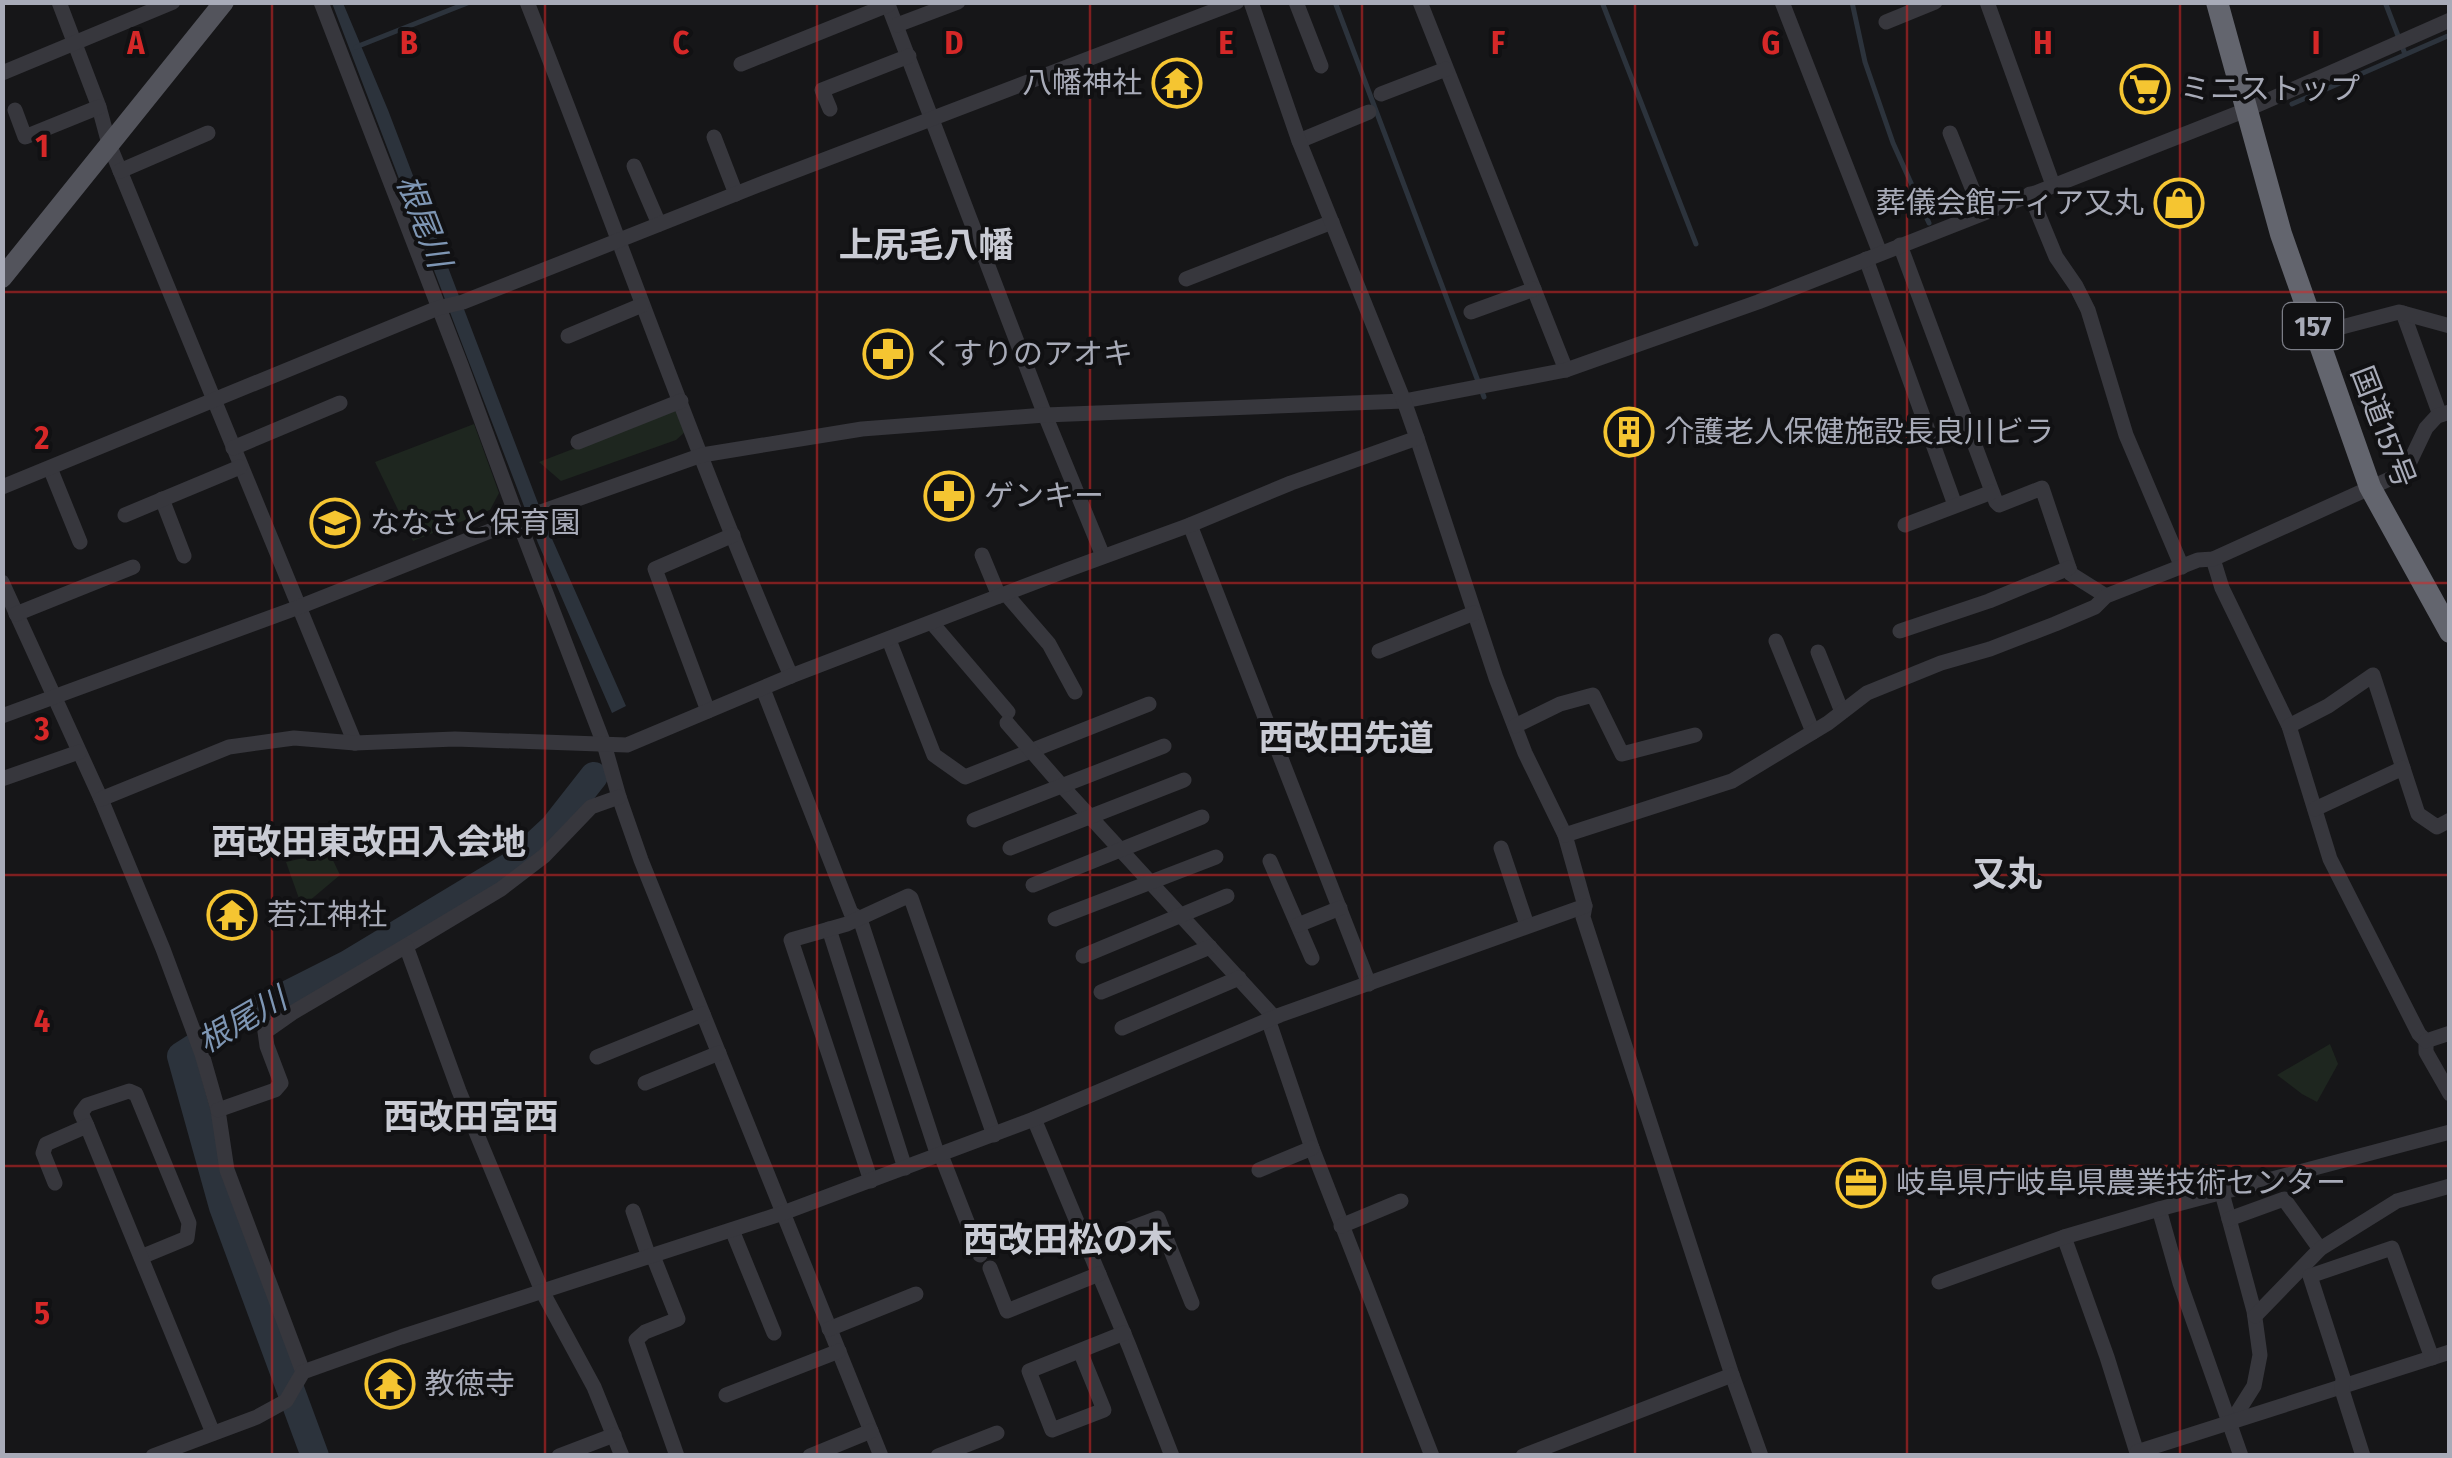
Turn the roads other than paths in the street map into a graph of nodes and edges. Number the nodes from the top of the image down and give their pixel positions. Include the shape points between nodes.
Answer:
1 (59, 2) edge
2 (172, 2) edge
3 (224, 2) edge
4 (321, 2) edge
5 (527, 2) edge
6 (958, 2) edge
7 (1238, 2) edge
8 (1250, 2) edge
9 (1296, 2) edge
10 (1420, 2) edge
11 (1782, 2) edge
12 (1934, 2) edge
13 (1987, 2) edge
14 (2218, 2) edge
15 (888, 4) edge
16 (2450, 20) edge
17 (1886, 22) dead end
18 (897, 26) junction
19 (75, 43) junction
20 (908, 56) junction
21 (741, 64) dead end
22 (1321, 66) dead end
23 (1446, 69) junction
24 (2, 73) edge
25 (1381, 94) dead end
26 (99, 108) junction
27 (830, 109) dead end
28 (15, 110) dead end
29 (2246, 110) junction
30 (1369, 112) dead end
31 (933, 120) junction
32 (208, 133) dead end
33 (1950, 133) dead end
34 (714, 137) dead end
35 (1300, 140) junction
36 (109, 144) junction
37 (634, 166) dead end
38 (120, 172) junction
39 (2053, 185) junction
40 (736, 194) junction
41 (2030, 194) junction
42 (1982, 213) junction
43 (1332, 222) junction
44 (658, 224) junction
45 (618, 240) junction
46 (1900, 245) junction
47 (1873, 256) junction
48 (2, 278) edge
49 (1186, 280) dead end
50 (1534, 290) junction
51 (642, 305) junction
52 (442, 307) junction
53 (1471, 312) dead end
54 (2403, 313) junction
55 (2450, 326) edge
56 (2315, 334) junction
57 (568, 336) dead end
58 (1566, 370) junction
59 (213, 400) junction
60 (681, 401) junction
61 (1404, 401) junction
62 (340, 403) dead end
63 (2445, 414) edge
64 (1045, 415) junction
65 (1416, 438) junction
66 (578, 442) dead end
67 (232, 448) junction
68 (702, 455) junction
69 (240, 467) junction
70 (50, 468) junction
71 (2370, 487) junction
72 (2, 488) edge
73 (1992, 492) junction
74 (162, 499) junction
75 (1955, 504) junction
76 (126, 514) dead end
77 (521, 518) junction
78 (1190, 525) junction
79 (1905, 525) dead end
80 (733, 536) junction
81 (80, 542) dead end
82 (184, 556) dead end
83 (982, 556) dead end
84 (1103, 556) junction
85 (2213, 559) junction
86 (133, 567) dead end
87 (2182, 567) junction
88 (2069, 568) junction
89 (2, 582) edge
90 (1002, 595) junction
91 (2106, 596) junction
92 (299, 607) junction
93 (1474, 613) junction
94 (16, 614) junction
95 (932, 623) junction
96 (1900, 631) dead end
97 (2449, 631) edge
98 (889, 640) junction
99 (1776, 641) dead end
100 (1379, 651) dead end
101 (1818, 652) dead end
102 (791, 676) junction
103 (764, 689) junction
104 (1074, 692) dead end
105 (53, 696) junction
106 (1150, 704) dead end
107 (708, 711) junction
108 (1842, 712) junction
109 (2, 716) edge
110 (1514, 726) junction
111 (2288, 726) junction
112 (1813, 732) junction
113 (1695, 735) dead end
114 (355, 743) junction
115 (604, 744) junction
116 (1164, 746) dead end
117 (1030, 750) junction
118 (79, 752) junction
119 (2403, 768) junction
120 (2, 778) edge
121 (1184, 780) dead end
122 (1060, 785) junction
123 (618, 797) junction
124 (101, 799) junction
125 (2315, 810) junction
126 (1092, 816) junction
127 (1202, 817) dead end
128 (974, 820) dead end
129 (2450, 820) edge
130 (1565, 835) junction
131 (1010, 848) dead end
132 (1501, 848) dead end
133 (1122, 850) junction
134 (1216, 856) dead end
135 (1270, 861) dead end
136 (1151, 882) junction
137 (1033, 885) dead end
138 (1226, 896) dead end
139 (1585, 906) junction
140 (1340, 908) junction
141 (1182, 915) junction
142 (858, 918) junction
143 (1055, 919) dead end
144 (1528, 925) junction
145 (1298, 926) junction
146 (830, 929) junction
147 (406, 946) junction
148 (1210, 947) junction
149 (1083, 956) dead end
150 (1312, 958) dead end
151 (1239, 978) junction
152 (1370, 984) junction
153 (1101, 992) dead end
154 (703, 1014) junction
155 (1271, 1018) junction
156 (1122, 1028) dead end
157 (2450, 1034) edge
158 (2426, 1041) junction
159 (719, 1053) junction
160 (597, 1057) dead end
161 (645, 1083) dead end
162 (2450, 1094) edge
163 (218, 1110) junction
164 (1034, 1119) junction
165 (87, 1126) junction
166 (2450, 1132) edge
167 (994, 1135) junction
168 (1312, 1148) junction
169 (939, 1156) junction
170 (905, 1168) junction
171 (1258, 1170) dead end
172 (870, 1181) junction
173 (55, 1183) dead end
174 (2450, 1186) edge
175 (2222, 1193) junction
176 (1401, 1201) dead end
177 (2160, 1209) junction
178 (633, 1212) dead end
179 (783, 1213) junction
180 (2229, 1219) junction
181 (1341, 1226) junction
182 (732, 1230) junction
183 (2064, 1237) junction
184 (1086, 1245) junction
185 (2320, 1249) junction
186 (651, 1256) junction
187 (141, 1257) junction
188 (1099, 1274) junction
189 (1940, 1282) dead end
190 (542, 1291) junction
191 (916, 1294) dead end
192 (1192, 1303) dead end
193 (2255, 1316) junction
194 (829, 1328) junction
195 (1124, 1333) junction
196 (774, 1334) dead end
197 (839, 1351) junction
198 (1080, 1351) junction
199 (2450, 1352) edge
200 (2432, 1358) junction
201 (303, 1372) junction
202 (1732, 1374) junction
203 (2342, 1387) junction
204 (726, 1395) dead end
205 (2233, 1420) junction
206 (871, 1431) junction
207 (214, 1433) junction
208 (996, 1433) dead end
209 (614, 1435) junction
210 (2138, 1454) edge
211 (156, 1455) edge
212 (559, 1456) edge
213 (622, 1456) edge
214 (677, 1456) edge
215 (810, 1456) edge
216 (880, 1456) edge
217 (938, 1456) edge
218 (1172, 1456) edge
219 (1432, 1456) edge
220 (1523, 1456) edge
221 (1760, 1456) edge
222 (2240, 1456) edge
223 (2363, 1456) edge

1 - 19 street
2 - 19 street
3 - 36 main road
4 - 52 street
5 - 45 street
6 - 18 street
7 - 31 street
8 - 35 street
9 - 22 street
10 - 23 street
11 - 47 street
12 - 17 street
13 - 39 street
14 - 29 highway, 国道157号 / 157
15 - 18 street
15 - 21 street
16 - 29 street
18 - 20 street
19 - 24 street
19 - 26 street
20 - 27 street via 822,90
20 - 31 street
23 - 25 street
23 - 50 street
26 - 28 street via 25,137
26 - 36 street
29 - 39 street
29 - 56 highway, 国道157号 / 157
30 - 35 street
31 - 40 street
31 - 64 street
32 - 38 street
33 - 42 street
34 - 40 street
35 - 43 street
36 - 38 street
36 - 48 main road
37 - 44 street
38 - 59 street
39 - 41 street
40 - 44 street
41 - 42 street
41 - 87 street via 2088,310 2126,435
42 - 46 street
43 - 49 street
43 - 61 street
44 - 45 street
45 - 51 street
45 - 52 street
46 - 47 street
46 - 73 street
47 - 58 street
47 - 75 street
50 - 53 street
50 - 58 street
51 - 57 street
51 - 60 street
52 - 59 street
52 - 77 street
54 - 55 street
54 - 56 street
54 - 63 street
56 - 71 highway, 国道157号 / 157
58 - 61 street
59 - 67 street
59 - 70 street
60 - 66 street
60 - 68 street
61 - 64 street
61 - 65 street
62 - 67 street
63 - 71 street via 2426,428 2405,472
64 - 68 street via 862,429
64 - 84 street
65 - 78 street
65 - 93 street
67 - 69 street
68 - 77 street
68 - 80 street
69 - 74 street
69 - 92 street
70 - 72 street
70 - 81 street
71 - 85 street
71 - 97 highway, 国道157号 / 157
73 - 75 street
73 - 88 street via 1998,504 2042,488
74 - 76 street
74 - 82 street
75 - 79 street
77 - 92 street
77 - 115 street
78 - 84 street
78 - 140 street
80 - 102 street
80 - 107 street via 655,569
83 - 90 street
84 - 90 street
85 - 87 street
85 - 111 street
86 - 94 street
87 - 91 street
88 - 91 street
88 - 96 street
89 - 94 street
90 - 95 street
90 - 104 street via 1049,644
91 - 108 street via 2055,624 1867,693
92 - 105 street
92 - 114 street
93 - 100 street
93 - 110 street
94 - 105 street
95 - 98 street
95 - 117 street
98 - 102 street
98 - 117 street via 934,755 965,776
99 - 112 street
101 - 108 street
102 - 103 street
103 - 107 street
103 - 142 street
105 - 109 street
105 - 118 street
106 - 117 street
107 - 115 street via 628,745
108 - 112 street
110 - 113 street via 1592,695 1622,754
110 - 130 street
111 - 119 street via 2373,676
111 - 125 street
112 - 130 street via 1732,782
114 - 115 street
114 - 124 street via 294,738 228,747
115 - 123 street
116 - 122 street
117 - 122 street
118 - 120 street
118 - 124 street
119 - 125 street
119 - 129 street via 2418,814 2437,827
121 - 126 street
122 - 126 street
122 - 128 street
123 - 147 street via 591,807 501,889
123 - 154 street
124 - 163 street via 163,949
125 - 158 street via 2330,859
126 - 131 street
126 - 133 street
127 - 133 street
130 - 139 street
132 - 144 street
133 - 136 street
133 - 137 street
134 - 136 street
135 - 145 street
136 - 141 street
136 - 143 street
138 - 141 street
139 - 144 street
139 - 202 street via 1583,918
140 - 145 street
140 - 152 street
141 - 148 street
141 - 149 street
142 - 146 street
142 - 167 street via 911,898
142 - 169 street
144 - 152 street
145 - 150 street
146 - 170 street
146 - 172 street via 791,940
147 - 163 street via 265,1032 282,1083
147 - 190 street
148 - 151 street
148 - 153 street
151 - 155 street
151 - 156 street
152 - 155 street
154 - 159 street
154 - 160 street
155 - 164 street
155 - 168 street
157 - 158 street
158 - 162 street
159 - 161 street
159 - 179 street
163 - 201 street via 226,1170
164 - 167 street
164 - 184 street
165 - 173 street via 46,1144
165 - 187 street
165 - 187 street via 87,1105 136,1094 189,1223 187,1238
166 - 175 street
167 - 169 street
168 - 171 street
168 - 181 street
169 - 170 street
169 - 188 street via 1007,1310
170 - 172 street
172 - 179 street
174 - 185 street via 2397,1202
175 - 177 street
175 - 180 street
176 - 181 street
177 - 183 street
177 - 205 street via 2180,1284
178 - 186 street
179 - 182 street
179 - 194 street
180 - 185 street via 2284,1199
180 - 193 street
181 - 219 street
182 - 186 street
182 - 196 street
183 - 189 street
183 - 210 street
184 - 188 street
184 - 192 street via 1158,1218
185 - 193 street
186 - 190 street
186 - 214 street via 678,1320 636,1340
187 - 207 street
188 - 195 street
190 - 201 street
190 - 209 street
191 - 194 street
193 - 205 street via 2260,1355 2254,1386
194 - 197 street
195 - 198 street
195 - 218 street
197 - 204 street
197 - 206 street
198 - 198 street via 1029,1372 1052,1430 1104,1410
199 - 200 street
200 - 203 street
200 - 203 street via 2392,1248 2310,1276
201 - 207 street via 286,1401
202 - 220 street
202 - 221 street
203 - 205 street
203 - 223 street
205 - 210 street
205 - 222 street
206 - 215 street
206 - 216 street
207 - 211 street
208 - 217 street
209 - 212 street
209 - 213 street

